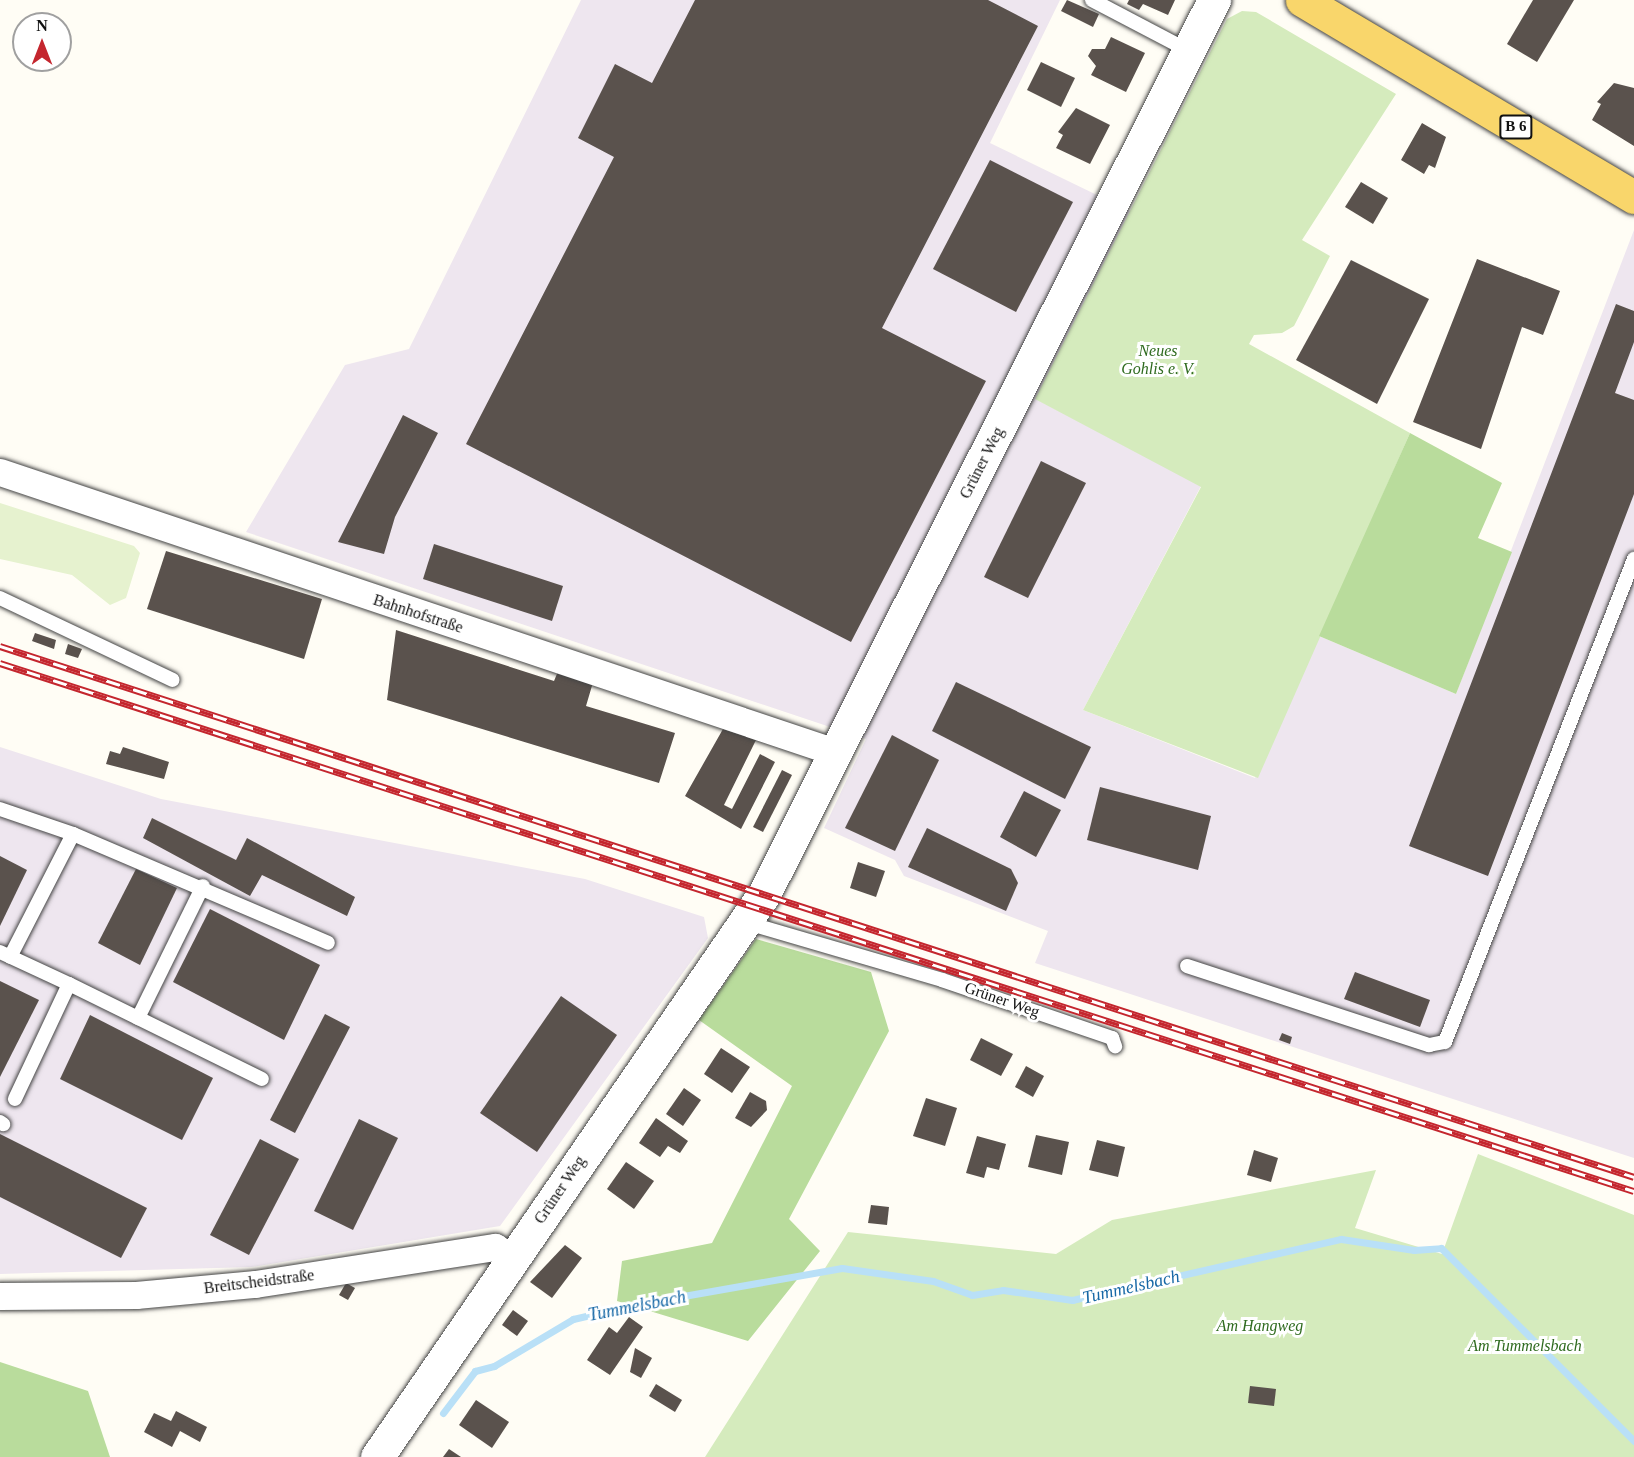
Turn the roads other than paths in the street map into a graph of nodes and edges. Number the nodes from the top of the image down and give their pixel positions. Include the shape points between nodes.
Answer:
1 (1092, 0) edge
2 (1214, 0) edge
3 (1302, 0) edge
4 (1189, 51) junction
5 (1634, 197) edge
6 (0, 471) edge
7 (1634, 559) edge
8 (0, 598) edge
9 (173, 680) dead end
10 (838, 753) junction
11 (0, 809) edge
12 (73, 834) junction
13 (203, 886) junction
14 (744, 922) junction
15 (328, 943) dead end
16 (5, 955) edge
17 (1187, 966) dead end
18 (69, 984) junction
19 (138, 1018) junction
20 (1115, 1046) dead end
21 (262, 1079) dead end
22 (15, 1099) dead end
23 (513, 1259) junction
24 (0, 1296) edge
25 (377, 1457) edge

1 - 4 lane
2 - 4 street, Grüner Weg
3 - 5 main road, B 6
4 - 10 street, Grüner Weg
6 - 10 street, Bahnhofstraße
7 - 17 lane via 1445,1042 1429,1045
8 - 9 lane
10 - 14 street, Grüner Weg
11 - 12 lane
12 - 13 lane
12 - 16 lane
13 - 15 lane
13 - 19 lane
14 - 20 lane, Grüner Weg via 942,980 1112,1038
14 - 23 street, Grüner Weg
16 - 18 lane
18 - 19 lane
18 - 22 lane
19 - 21 lane
23 - 24 street, Breitscheidstraße via 495,1247 255,1284 136,1295
23 - 25 street, Grüner Weg

